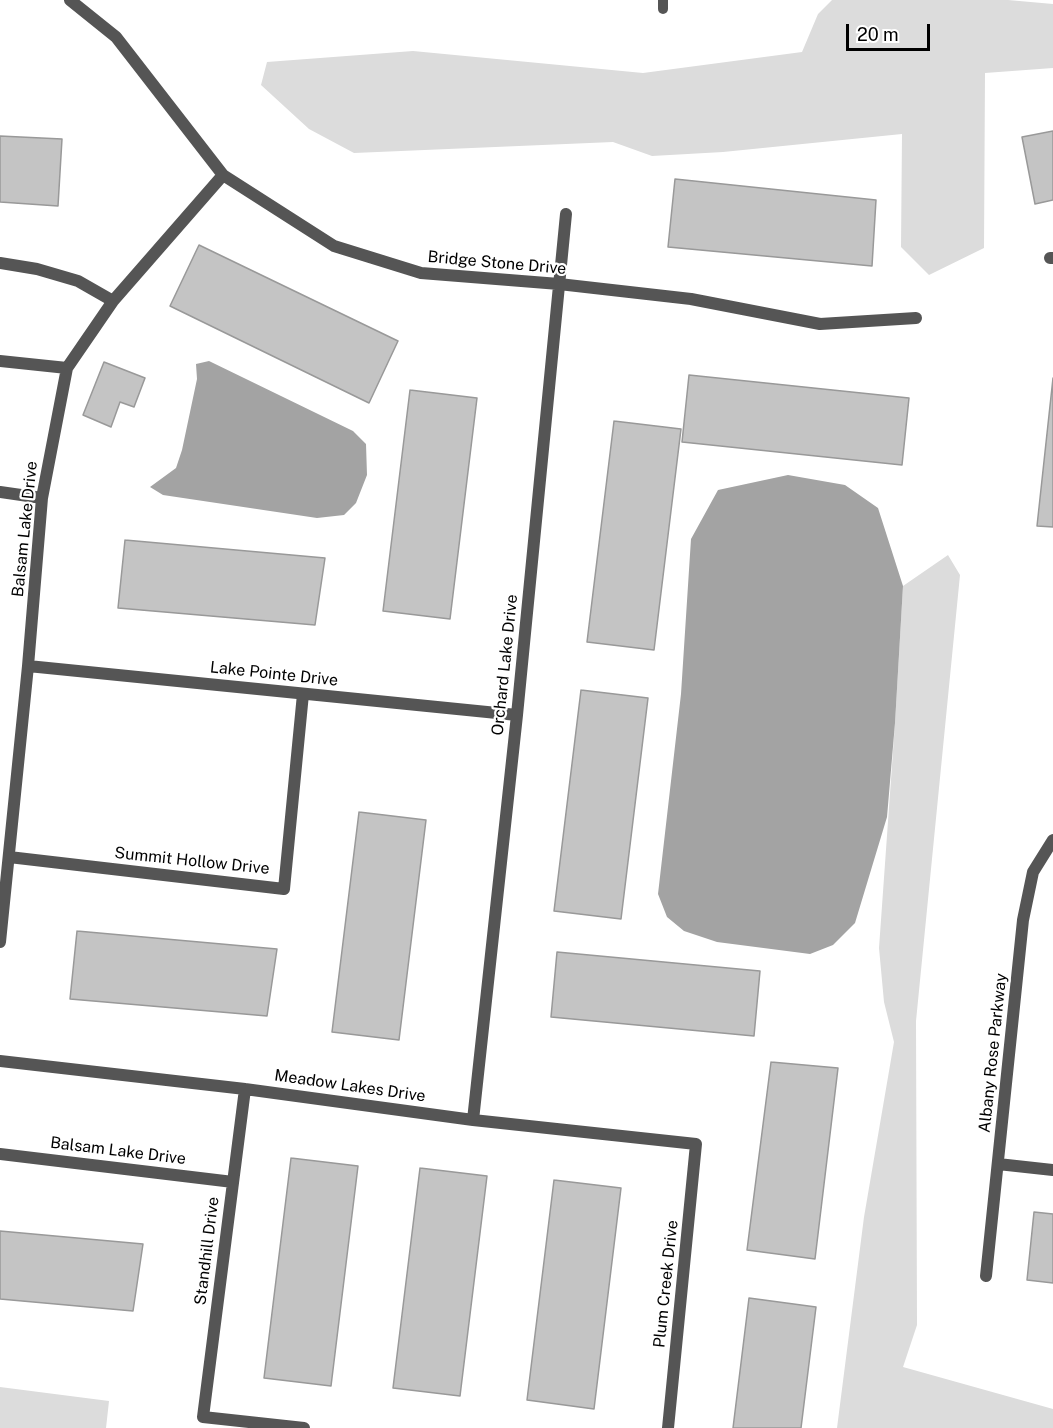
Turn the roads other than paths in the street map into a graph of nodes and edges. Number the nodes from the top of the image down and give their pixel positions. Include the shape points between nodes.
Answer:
1 (70, 0) edge
2 (223, 175) junction
3 (566, 214) dead end
4 (0, 263) edge
5 (559, 284) junction
6 (113, 301) junction
7 (916, 318) dead end
8 (0, 361) edge
9 (67, 368) junction
10 (0, 492) edge
11 (42, 498) junction
12 (28, 666) junction
13 (303, 694) junction
14 (517, 715) junction
15 (1053, 840) edge
16 (9, 857) junction
17 (0, 942) edge
18 (0, 1061) edge
19 (245, 1089) junction
20 (473, 1120) junction
21 (696, 1144) joint
22 (0, 1154) edge
23 (998, 1164) junction
24 (1053, 1170) edge
25 (233, 1182) junction
26 (986, 1276) dead end
27 (304, 1428) edge
28 (668, 1428) edge

1 - 2 street, Bridge Stone Drive via 116,37
2 - 5 street, Bridge Stone Drive via 334,246 421,273
2 - 6 street, Balsam Lake Drive
3 - 5 street, Orchard Lake Drive
4 - 6 street via 78,281
5 - 7 street, Bridge Stone Drive via 691,299 820,324
5 - 14 street, Orchard Lake Drive
6 - 9 street, Balsam Lake Drive
8 - 9 street
9 - 11 street, Balsam Lake Drive
10 - 11 street
11 - 12 street, Balsam Lake Drive
12 - 13 street, Lake Pointe Drive
12 - 16 street, Balsam Lake Drive
13 - 14 street, Lake Pointe Drive
13 - 16 street, Summit Hollow Drive via 284,888
14 - 20 street, Orchard Lake Drive
15 - 23 street, Albany Rose Parkway via 1033,872 1023,920
16 - 17 street, Balsam Lake Drive
18 - 19 street, Meadow Lakes Drive
19 - 20 street, Meadow Lakes Drive
19 - 25 street, Standhill Drive
20 - 21 street, Meadow Lakes Drive
21 - 28 street, Plum Creek Drive
22 - 25 street, Balsam Lake Drive
23 - 24 street
23 - 26 street, Albany Rose Parkway
25 - 27 street, Standhill Drive via 203,1417

